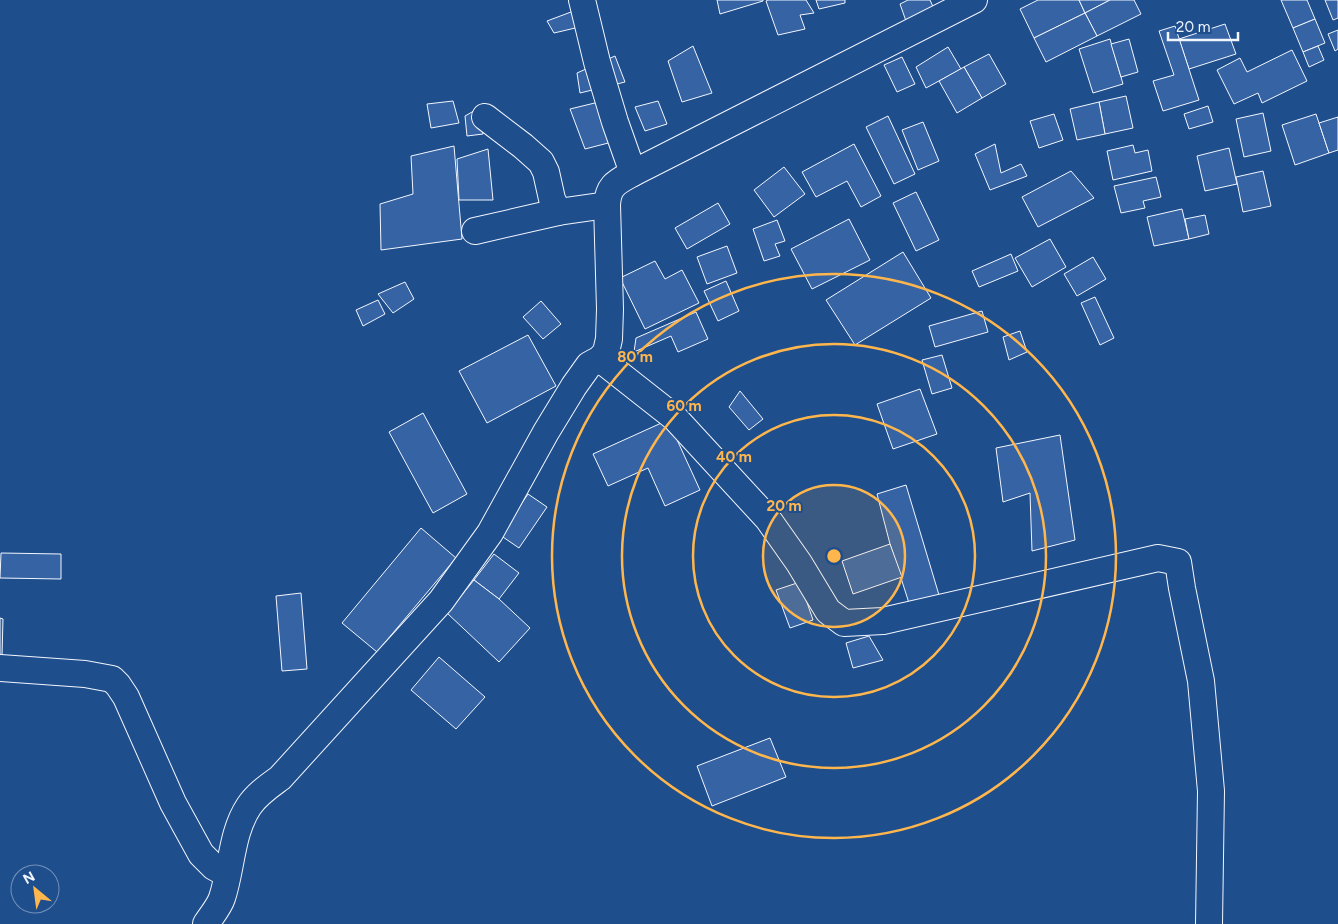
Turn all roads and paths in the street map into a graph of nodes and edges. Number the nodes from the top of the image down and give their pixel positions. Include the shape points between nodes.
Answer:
1 (582, 0) edge
2 (974, 0) edge
3 (485, 117) dead end
4 (633, 173) junction
5 (607, 206) junction
6 (558, 212) junction
7 (475, 230) dead end
8 (600, 359) junction
9 (0, 668) edge
10 (227, 874) junction
11 (206, 924) edge
12 (1209, 924) edge

1 - 4 street via 597,62
2 - 4 street
3 - 6 street via 542,162
4 - 5 street via 611,187
5 - 6 street
5 - 8 street via 609,331 606,352
6 - 7 street
8 - 10 street via 589,365 574,386 490,533 441,601 280,778 249,807 238,832
8 - 12 street via 675,418 768,519 828,611 844,623 883,621 1158,558 1178,562 1200,680 1211,791
9 - 10 street via 85,674 112,679 118,684 173,803 201,854
10 - 11 street via 222,899

